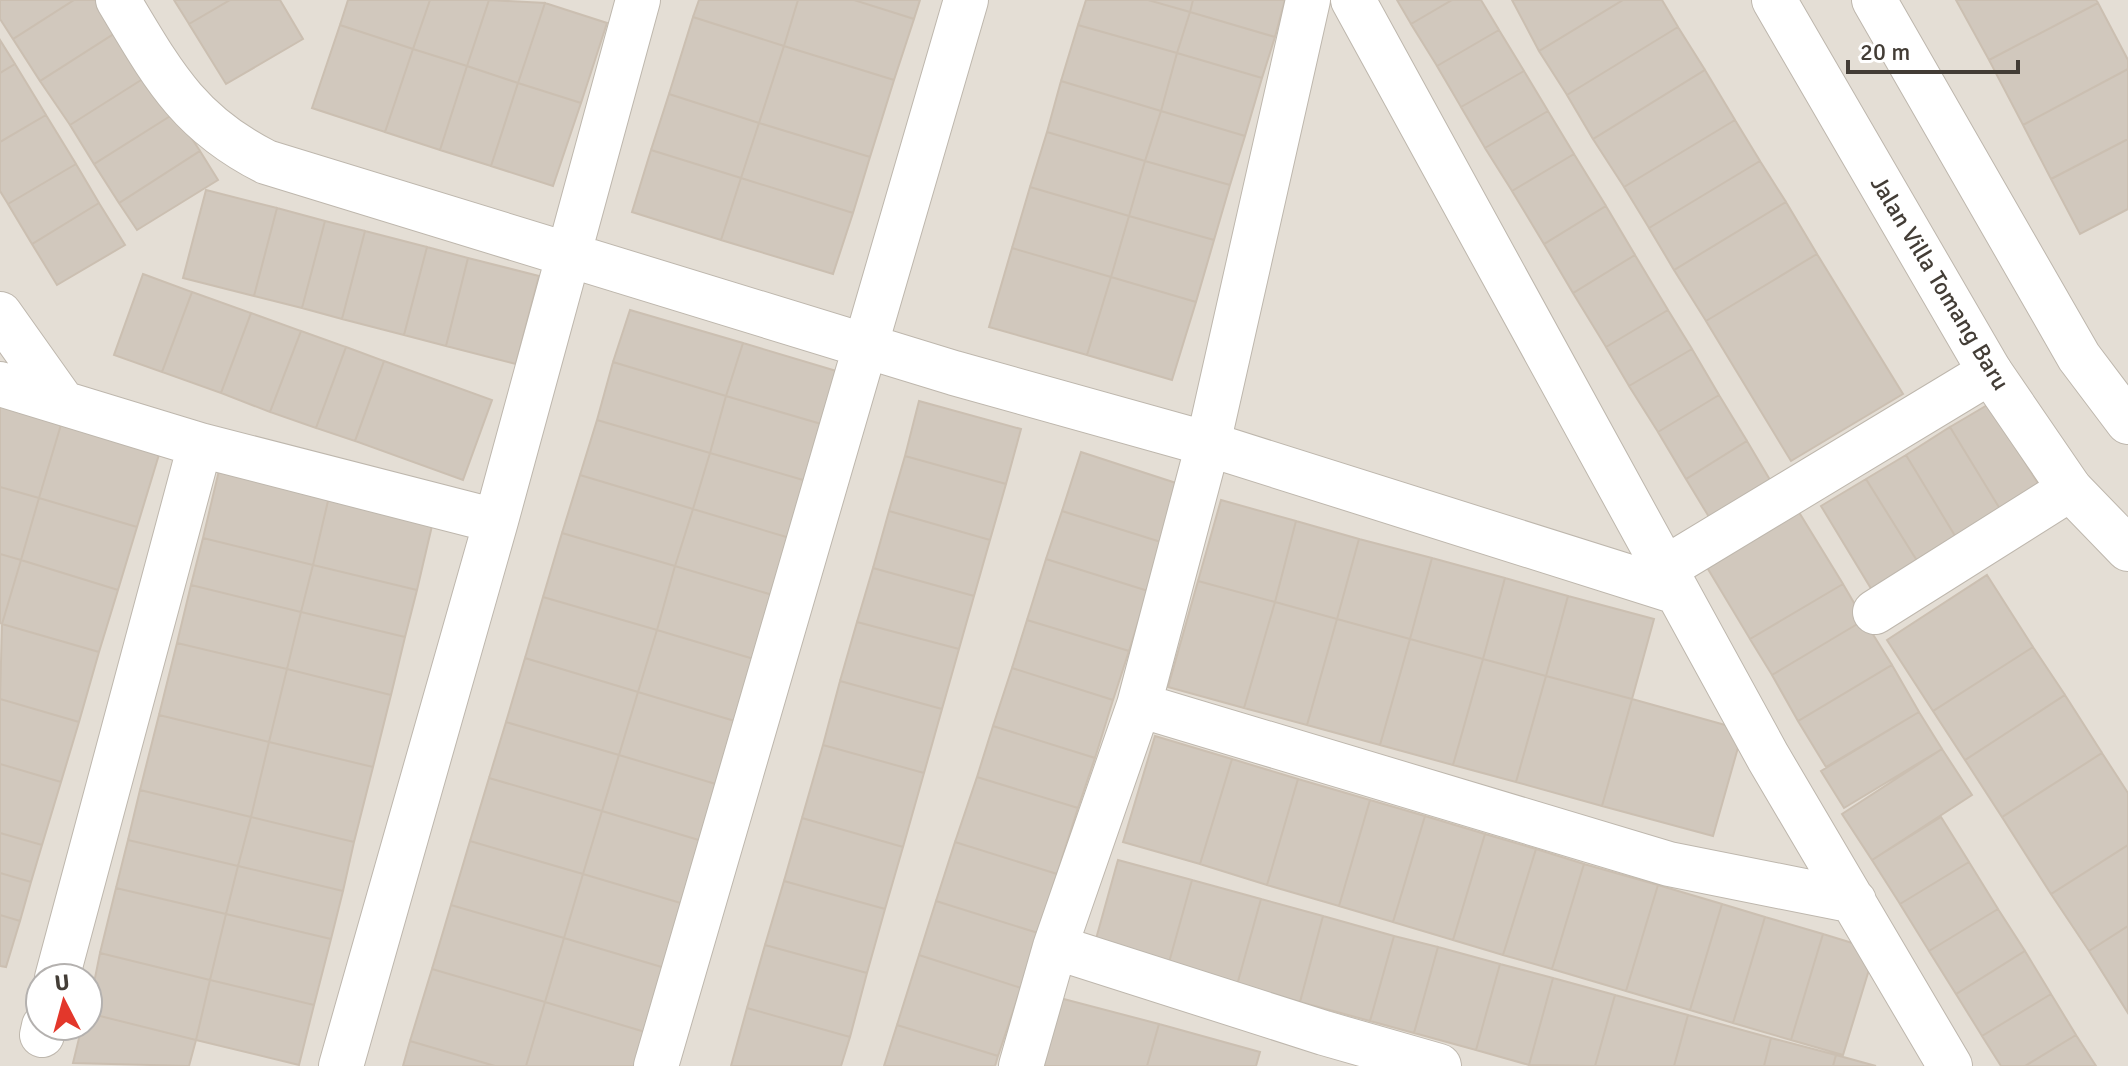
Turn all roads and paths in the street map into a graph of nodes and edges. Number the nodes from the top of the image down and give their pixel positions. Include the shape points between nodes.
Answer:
1 (118, 0) edge
2 (966, 0) edge
3 (1308, 0) edge
4 (1353, 0) edge
5 (1774, 0) edge
6 (1874, 0) edge
7 (632, 2) edge
8 (568, 257) junction
9 (0, 314) edge
10 (865, 345) junction
11 (1990, 372) junction
12 (0, 384) edge
13 (61, 400) junction
14 (2128, 422) edge
15 (1208, 444) junction
16 (200, 445) junction
17 (2070, 489) junction
18 (496, 521) junction
19 (2128, 549) edge
20 (1670, 580) junction
21 (1875, 612) dead end
22 (1139, 705) junction
23 (1854, 901) junction
24 (1055, 947) junction
25 (61, 962) edge
26 (1319, 1050) edge
27 (341, 1066) edge
28 (656, 1066) edge
29 (1021, 1066) edge
30 (1439, 1066) edge
31 (1950, 1066) edge

1 - 8 street via 162,74 194,114 229,144 266,162
2 - 10 street
3 - 15 street
4 - 20 street
5 - 11 street, Jalan Villa Tomang Baru
6 - 14 street via 2079,357
7 - 8 street
8 - 10 street
8 - 18 street
9 - 13 street
10 - 15 street
10 - 28 street
11 - 17 street, Jalan Villa Tomang Baru
11 - 20 street
12 - 13 street
13 - 16 street
15 - 20 street
15 - 22 street
16 - 18 street
16 - 25 street
17 - 19 street, Jalan Villa Tomang Baru
17 - 21 street
18 - 27 street
20 - 23 street
22 - 23 street via 1669,864
22 - 24 street
23 - 31 street
24 - 26 street
24 - 29 street
26 - 30 street

